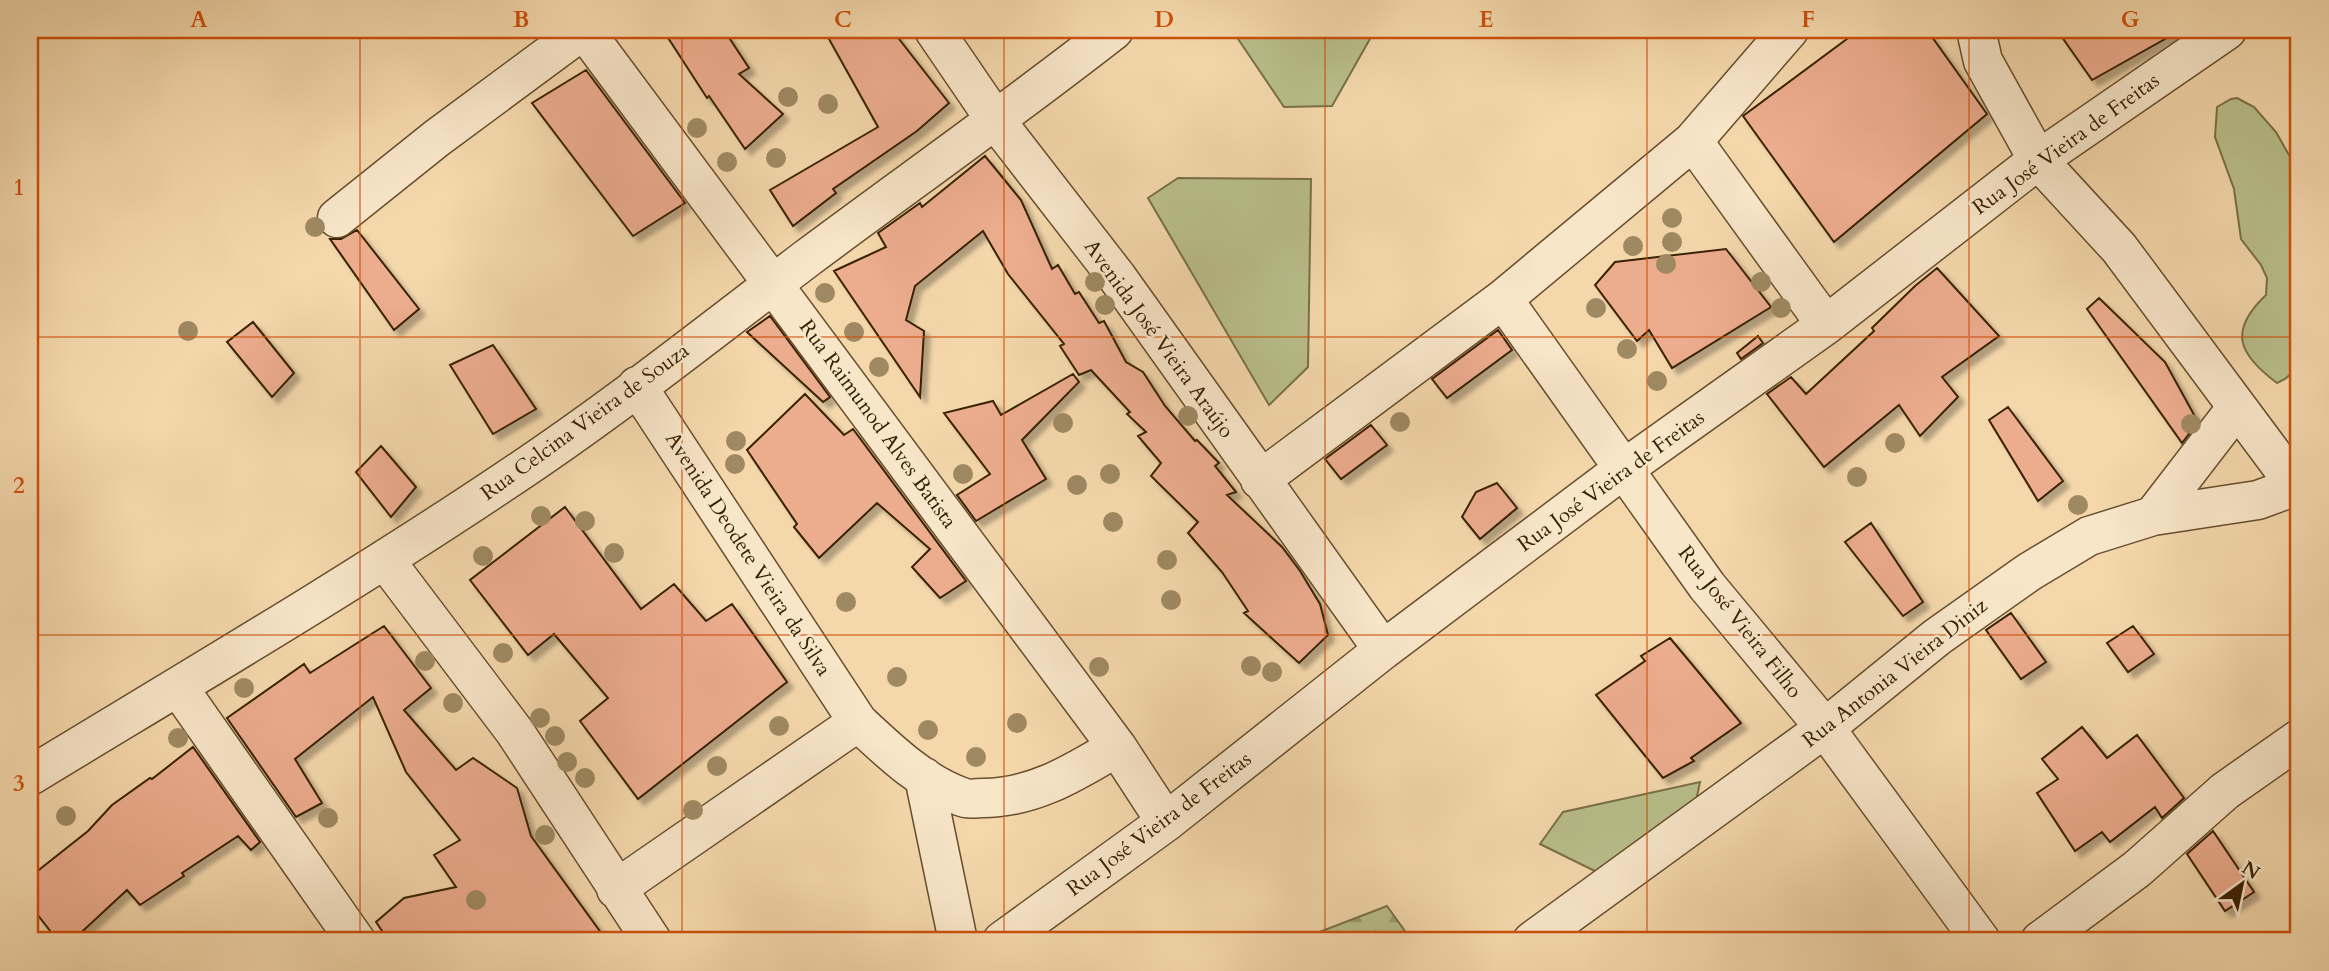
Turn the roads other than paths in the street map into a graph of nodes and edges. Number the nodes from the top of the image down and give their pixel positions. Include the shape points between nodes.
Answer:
1 (584, 30) edge
2 (934, 30) edge
3 (1114, 30) edge
4 (1789, 30) edge
5 (1976, 30) edge
6 (2227, 30) edge
7 (996, 121) junction
8 (1693, 141) junction
9 (2038, 160) junction
10 (337, 218) dead end
11 (774, 283) junction
12 (1503, 299) junction
13 (1826, 325) junction
14 (637, 386) junction
15 (2237, 407) junction
16 (1625, 468) junction
17 (1260, 481) junction
18 (2298, 488) edge
19 (2153, 516) junction
20 (385, 560) junction
21 (1383, 650) junction
22 (178, 687) junction
23 (858, 722) junction
24 (1825, 727) junction
25 (2299, 739) edge
26 (1117, 747) junction
27 (30, 776) edge
28 (924, 777) junction
29 (1166, 822) junction
30 (616, 889) junction
31 (356, 941) edge
32 (652, 941) edge
33 (958, 941) edge
34 (1002, 941) edge
35 (1532, 941) edge
36 (1982, 941) edge
37 (2040, 941) edge

1 - 10 street
1 - 11 street, Rua Raimunod Alves Batista
2 - 7 street, Avenida José Vieira Araújo
3 - 7 street, Rua Celcina Vieira de Souza
4 - 8 street
5 - 9 street via 1983,61
6 - 9 street, Rua José Vieira de Freitas
7 - 11 street, Rua Celcina Vieira de Souza
7 - 17 street, Avenida José Vieira Araújo via 1117,277
8 - 12 street
8 - 13 street
9 - 13 street, Rua José Vieira de Freitas
9 - 15 street via 2119,248
11 - 14 street, Rua Celcina Vieira de Souza
11 - 26 street, Rua Raimunod Alves Batista
12 - 16 street, Rua José Vieira Filho
12 - 17 street
13 - 16 street, Rua José Vieira de Freitas
14 - 20 street, Rua Celcina Vieira de Souza
14 - 23 street, Avenida Deodete Vieira da Silva
15 - 18 street
15 - 19 street
16 - 21 street, Rua José Vieira de Freitas
16 - 24 street, Rua José Vieira Filho via 1707,586
17 - 21 street, Avenida José Vieira Araújo
18 - 19 street, Rua Antonia Vieira Diniz via 2258,500
19 - 24 street, Rua Antonia Vieira Diniz via 2089,536 2029,572
20 - 22 street, Rua Celcina Vieira de Souza
20 - 30 street via 516,732
21 - 29 street, Rua José Vieira de Freitas
22 - 27 street, Rua Celcina Vieira de Souza
22 - 31 street
23 - 28 street, Avenida Deodete Vieira da Silva
23 - 30 street
24 - 35 street, Rua Antonia Vieira Diniz
24 - 36 street, Rua José Vieira Filho
25 - 37 street via 2224,791 2137,869
26 - 28 street, Avenida Deodete Vieira da Silva via 1049,786 998,798 964,798
26 - 29 street, Rua Raimunod Alves Batista
28 - 33 street
29 - 34 street, Rua José Vieira de Freitas
30 - 32 street

